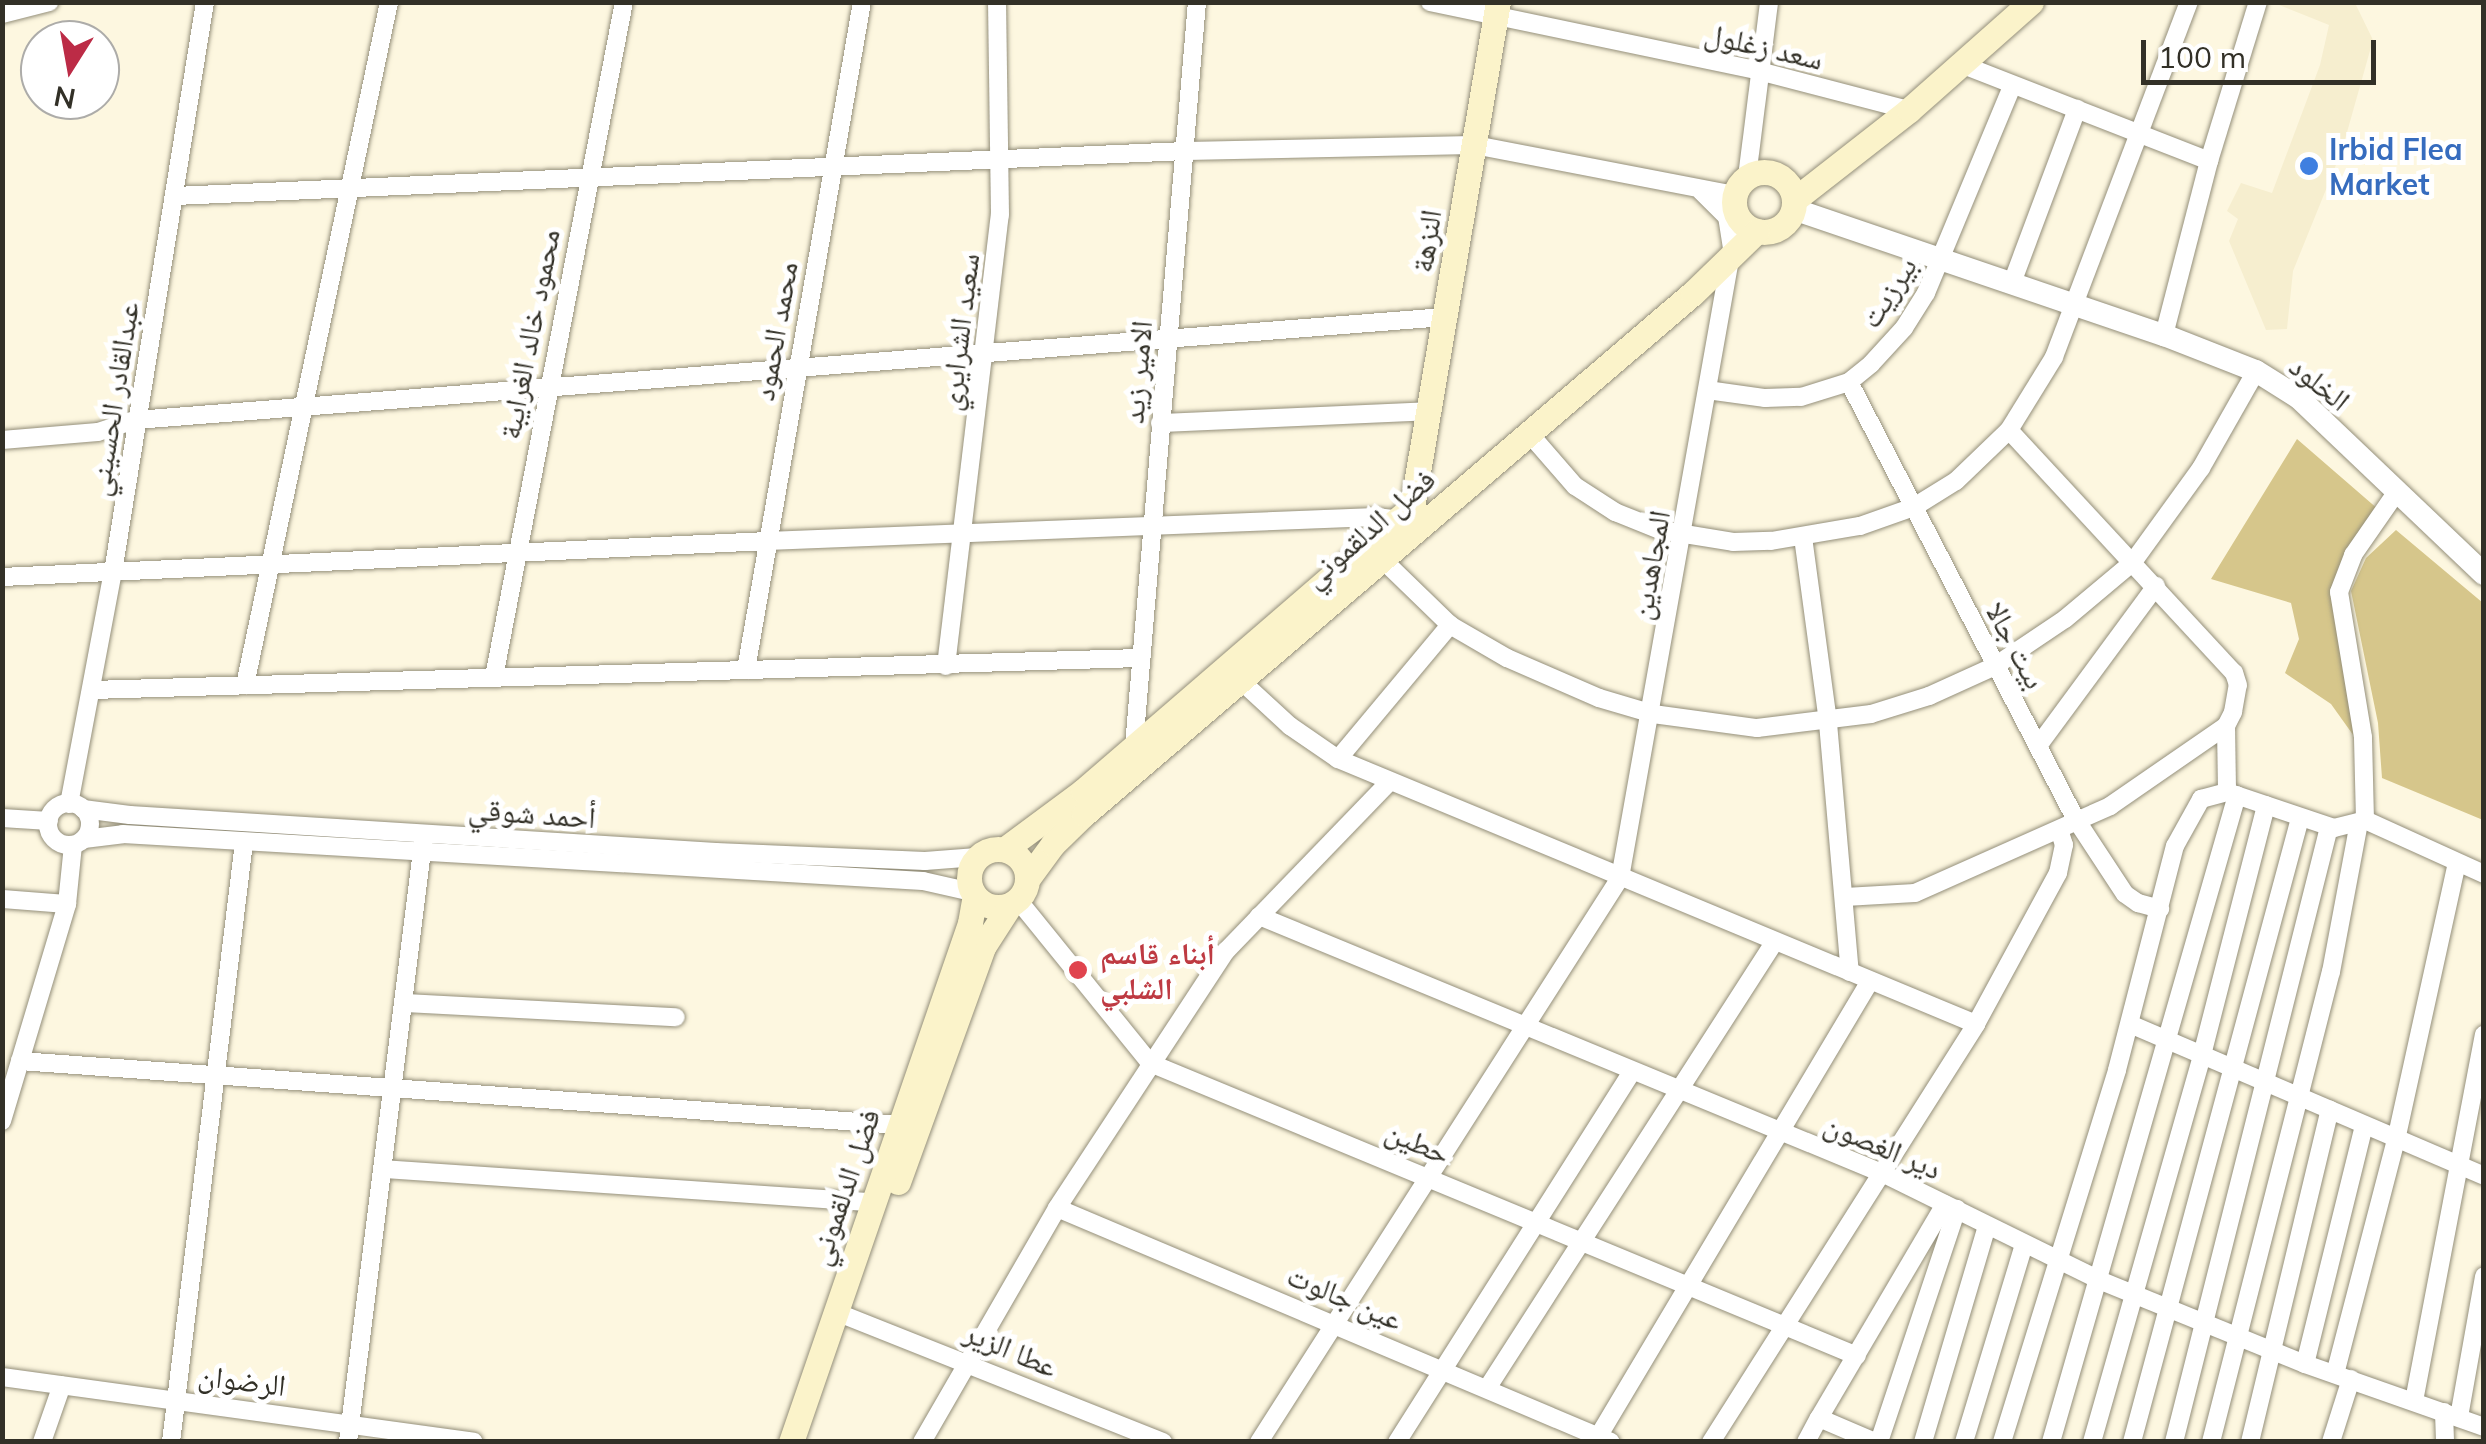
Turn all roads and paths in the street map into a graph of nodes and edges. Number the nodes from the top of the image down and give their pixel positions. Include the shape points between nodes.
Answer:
1 (49, 2) edge
2 (205, 2) edge
3 (389, 2) edge
4 (624, 2) edge
5 (862, 2) edge
6 (997, 2) edge
7 (1198, 2) edge
8 (1430, 2) edge
9 (1769, 2) edge
10 (2032, 2) edge
11 (2189, 2) edge
12 (2258, 2) edge
13 (1497, 10) edge
14 (2, 14) edge
15 (1963, 64) junction
16 (1758, 72) junction
17 (2012, 86) junction
18 (2077, 109) junction
19 (1909, 110) junction
20 (2142, 131) junction
21 (1474, 145) junction
22 (1184, 152) junction
23 (1002, 160) junction
24 (2209, 161) junction
25 (831, 167) junction
26 (588, 178) junction
27 (1741, 186) junction
28 (1696, 188) junction
29 (348, 189) junction
30 (174, 196) junction
31 (1794, 205) junction
32 (1757, 231) junction
33 (1942, 258) junction
34 (1730, 260) junction
35 (2012, 282) junction
36 (1694, 293) junction
37 (2077, 306) junction
38 (1446, 317) junction
39 (1717, 329) junction
40 (2164, 335) junction
41 (1168, 340) junction
42 (984, 354) junction
43 (796, 370) junction
44 (2256, 371) junction
45 (1848, 382) junction
46 (547, 389) junction
47 (1707, 390) junction
48 (301, 408) junction
49 (1430, 411) junction
50 (136, 420) junction
51 (1160, 423) junction
52 (2009, 430) junction
53 (1528, 432) junction
54 (2, 440) edge
55 (1417, 490) junction
56 (2396, 493) junction
57 (1449, 503) junction
58 (1914, 506) junction
59 (1399, 520) junction
60 (1150, 528) junction
61 (962, 534) junction
62 (1683, 536) junction
63 (1803, 537) junction
64 (766, 541) junction
65 (514, 554) junction
66 (1383, 560) junction
67 (2134, 562) junction
68 (268, 565) junction
69 (113, 572) junction
70 (2484, 574) edge
71 (2, 577) edge
72 (2156, 586) junction
73 (1450, 625) junction
74 (1138, 658) junction
75 (946, 666) junction
76 (1995, 666) junction
77 (746, 670) junction
78 (494, 677) junction
79 (1240, 680) junction
80 (246, 684) junction
81 (92, 690) junction
82 (1653, 714) junction
83 (1828, 722) junction
84 (2226, 726) junction
85 (1134, 746) junction
86 (2038, 746) junction
87 (1338, 759) junction
88 (1389, 782) junction
89 (2232, 794) junction
90 (2266, 805) junction
91 (76, 806) junction
92 (2, 818) edge
93 (2300, 818) junction
94 (49, 821) junction
95 (2077, 822) junction
96 (2362, 822) junction
97 (2329, 827) junction
98 (2059, 830) junction
99 (78, 842) junction
100 (244, 842) junction
101 (423, 843) junction
102 (1005, 849) junction
103 (978, 857) junction
104 (2457, 863) junction
105 (2484, 874) edge
106 (1620, 878) junction
107 (974, 894) junction
108 (1019, 894) junction
109 (1846, 898) junction
110 (2, 899) edge
111 (67, 904) junction
112 (2160, 909) junction
113 (1259, 916) junction
114 (1775, 941) junction
115 (1850, 972) junction
116 (1870, 981) junction
117 (405, 1003) junction
118 (676, 1017) dead end
119 (1976, 1024) junction
120 (2130, 1024) junction
121 (1525, 1026) junction
122 (2484, 1035) edge
123 (2168, 1041) junction
124 (2202, 1056) junction
125 (20, 1061) junction
126 (1150, 1063) junction
127 (2232, 1067) junction
128 (1632, 1072) junction
129 (216, 1076) junction
130 (2267, 1083) junction
131 (394, 1089) junction
132 (1680, 1093) junction
133 (2299, 1096) junction
134 (2330, 1110) junction
135 (2, 1121) edge
136 (899, 1125) junction
137 (2364, 1126) junction
138 (1781, 1133) junction
139 (2396, 1140) junction
140 (2458, 1165) junction
141 (383, 1169) junction
142 (1882, 1173) junction
143 (1428, 1176) junction
144 (2484, 1176) edge
145 (874, 1202) junction
146 (1952, 1207) junction
147 (1057, 1208) junction
148 (1539, 1221) junction
149 (1988, 1226) junction
150 (1582, 1240) junction
151 (2024, 1244) junction
152 (2057, 1259) junction
153 (2484, 1276) edge
154 (2099, 1280) junction
155 (1688, 1284) junction
156 (2134, 1294) junction
157 (2166, 1307) junction
158 (844, 1314) junction
159 (1337, 1323) junction
160 (2206, 1323) junction
161 (1784, 1325) junction
162 (2237, 1336) junction
163 (2273, 1351) junction
164 (1858, 1356) junction
165 (967, 1360) junction
166 (2306, 1364) junction
167 (1442, 1367) junction
168 (2, 1377) edge
169 (2343, 1377) junction
170 (62, 1385) junction
171 (1488, 1387) junction
172 (176, 1400) junction
173 (2414, 1402) junction
174 (2452, 1415) junction
175 (1819, 1418) junction
176 (2484, 1427) edge
177 (349, 1432) edge
178 (1847, 1436) edge
179 (1156, 1440) edge
180 (1601, 1440) edge
181 (42, 1442) edge
182 (171, 1442) edge
183 (474, 1442) edge
184 (791, 1442) edge
185 (808, 1442) edge
186 (922, 1442) edge
187 (1260, 1442) edge
188 (1397, 1442) edge
189 (1711, 1442) edge
190 (1806, 1442) edge
191 (1877, 1442) edge
192 (1923, 1442) edge
193 (1964, 1442) edge
194 (2002, 1442) edge
195 (2050, 1442) edge
196 (2092, 1442) edge
197 (2132, 1442) edge
198 (2174, 1442) edge
199 (2211, 1442) edge
200 (2250, 1442) edge
201 (2331, 1442) edge
202 (2445, 1442) edge

1 - 14 street
2 - 30 street, عبدالقادر الحسيني
3 - 29 street
4 - 26 street, محمود خالد الغرايبة
5 - 25 street, محمد الحمود
6 - 23 street, سعيد الشرايري
7 - 22 street, الامير زيد
8 - 13 street, سعد زغلول
9 - 16 street
10 - 15 main road
11 - 20 street
12 - 24 street
13 - 16 street, سعد زغلول
13 - 21 main road, النزهة
15 - 17 street
15 - 19 main road
16 - 19 street, سعد زغلول
16 - 27 street
17 - 18 street
17 - 33 street, بيرزيت
18 - 20 street
18 - 35 street
19 - 31 main road
20 - 24 street
20 - 37 street
21 - 22 street
21 - 28 street
21 - 38 main road, النزهة
22 - 23 street
22 - 41 street, الامير زيد
23 - 25 street
23 - 42 street, سعيد الشرايري
24 - 40 street
25 - 26 street
25 - 43 street, محمد الحمود
26 - 29 street
26 - 46 street, محمود خالد الغرايبة
27 - 28 street
27 - 31 main road via 1777,176
27 - 32 main road via 1736,214
28 - 34 street, المجاهدين via 1727,217
29 - 30 street
29 - 48 street
30 - 50 street, عبدالقادر الحسيني
31 - 32 main road via 1775,230
31 - 33 street, الخلود
32 - 34 main road, فضل الدلقموني
33 - 35 street, الخلود
33 - 45 street, بيرزيت via 1904,328
34 - 36 main road, فضل الدلقموني
34 - 39 street, المجاهدين
35 - 37 street, الخلود
36 - 39 street via 1708,305
36 - 53 main road, فضل الدلقموني
37 - 40 street, الخلود
37 - 52 street
38 - 41 street
38 - 49 main road, النزهة
39 - 47 street, المجاهدين
40 - 44 street, الخلود
41 - 42 street
41 - 51 street, الامير زيد
42 - 43 street
42 - 61 street, سعيد الشرايري
43 - 46 street
43 - 64 street, محمد الحمود
44 - 56 street, الخلود via 2298,398
44 - 67 street via 2201,468
45 - 47 street, بيرزيت via 1784,399
45 - 58 street, بيت جالا
46 - 48 street
46 - 65 street, محمود خالد الغرايبة
47 - 62 street, المجاهدين
48 - 50 street
48 - 68 street
49 - 51 street
49 - 55 main road, النزهة
50 - 54 street via 98,432
50 - 69 street, عبدالقادر الحسيني
51 - 60 street, الامير زيد
52 - 58 street via 1965,474
52 - 67 street
53 - 57 main road, فضل الدلقموني
53 - 62 street via 1594,500
55 - 57 main road via 1429,506
55 - 59 main road
56 - 70 street, الخلود
56 - 96 street via 2353,555 2339,592 2361,722
57 - 66 main road, فضل الدلقموني
58 - 63 street
58 - 76 street, بيت جالا
59 - 60 street
59 - 85 main road
60 - 61 street
60 - 74 street, الامير زيد
61 - 64 street
61 - 75 street, سعيد الشرايري
62 - 63 street via 1754,542
62 - 82 street, المجاهدين
63 - 83 street
64 - 65 street
64 - 77 street, محمد الحمود
65 - 68 street
65 - 78 street, محمود خالد الغرايبة
66 - 73 street
66 - 79 main road, فضل الدلقموني
67 - 72 street
67 - 76 street
68 - 69 street
68 - 80 street
69 - 71 street
69 - 81 street, عبدالقادر الحسيني
72 - 84 street via 2234,673 2238,697
72 - 86 street
73 - 82 street via 1549,678
73 - 87 street
74 - 75 street
74 - 85 street, الامير زيد
75 - 77 street
76 - 83 street via 1908,704
76 - 86 street, بيت جالا
77 - 78 street
78 - 80 street
79 - 87 street
79 - 108 main road, فضل الدلقموني via 1061,836
80 - 81 street
81 - 91 street, عبدالقادر الحسيني
82 - 83 street via 1757,728
82 - 106 street, المجاهدين
83 - 109 street
84 - 89 street
84 - 95 street via 2144,786
85 - 102 main road
86 - 95 street, بيت جالا
87 - 88 street
88 - 106 street
88 - 113 street
89 - 90 street
89 - 112 street via 2211,793 2191,812
89 - 123 street
90 - 93 street
90 - 124 street
91 - 94 street via 54,810
91 - 99 street via 90,826
91 - 101 street, أحمد شوقي
92 - 94 street
93 - 97 street
93 - 127 street
94 - 99 street via 55,839
95 - 98 street
95 - 112 street, بيت جالا via 2125,894
96 - 97 street
96 - 104 street
96 - 133 street
97 - 130 street
98 - 109 street via 1916,893
98 - 119 street via 2064,845 2058,873
99 - 100 street, أحمد شوقي via 122,834
99 - 111 street
100 - 101 street, أحمد شوقي
100 - 129 street
101 - 103 street, أحمد شوقي
101 - 107 street, أحمد شوقي via 923,881
101 - 117 street
102 - 103 main road
102 - 108 main road via 1022,859
103 - 107 main road via 970,870
104 - 105 street
104 - 139 street
106 - 114 street
106 - 121 street
107 - 108 main road via 995,908
107 - 136 main road, فضل الدلقموني via 970,923
108 - 126 street, حطين
108 - 158 main road, فضل الدلقموني via 986,938
109 - 115 street
110 - 111 street
111 - 125 street
112 - 120 street
113 - 121 street, دير الغصون
113 - 126 street via 1226,952
114 - 115 street
114 - 132 street
115 - 116 street
116 - 119 street
116 - 138 street
117 - 118 street
117 - 131 street
119 - 142 street
120 - 123 street
120 - 152 street
121 - 128 street, دير الغصون
121 - 143 street
122 - 140 street
123 - 124 street
123 - 154 street
124 - 127 street
124 - 156 street
125 - 129 street
125 - 135 street
126 - 143 street, حطين
126 - 147 street
127 - 130 street
127 - 157 street
128 - 132 street, دير الغصون
128 - 148 street
129 - 131 street
129 - 172 street
130 - 133 street
130 - 160 street
131 - 136 street
131 - 141 street
132 - 138 street, دير الغصون
132 - 150 street
133 - 134 street
133 - 162 street
134 - 137 street
134 - 163 street
136 - 145 main road, فضل الدلقموني
137 - 139 street
137 - 166 street
138 - 142 street, دير الغصون
138 - 155 street
139 - 140 street
139 - 169 street
140 - 144 street
140 - 173 street
141 - 145 street
141 - 177 street
142 - 146 street, دير الغصون
142 - 161 street
143 - 148 street, حطين
143 - 159 street
145 - 158 main road, فضل الدلقموني
146 - 149 street, دير الغصون
146 - 164 street
146 - 191 street
147 - 159 street, عين جالوت
147 - 165 street
148 - 150 street, حطين
148 - 167 street
149 - 151 street, دير الغصون
149 - 192 street
150 - 155 street, حطين
150 - 171 street
151 - 152 street, دير الغصون
151 - 193 street
152 - 154 street, دير الغصون
152 - 194 street
153 - 174 street
154 - 156 street, دير الغصون
154 - 195 street
155 - 161 street, حطين
155 - 180 street
156 - 157 street, دير الغصون
156 - 196 street
157 - 160 street, دير الغصون
157 - 197 street
158 - 165 street, عطا الزير
158 - 184 main road, فضل الدلقموني
158 - 185 main road, فضل الدلقموني
159 - 167 street, عين جالوت
159 - 187 street
160 - 162 street, دير الغصون
160 - 198 street
161 - 164 street, حطين
161 - 189 street
162 - 163 street, دير الغصون
162 - 199 street
163 - 166 street, دير الغصون
163 - 200 street
164 - 175 street
165 - 179 street, عطا الزير
165 - 186 street
166 - 169 street, دير الغصون
167 - 171 street, عين جالوت
167 - 188 street
168 - 170 street, الرضوان
169 - 173 street, دير الغصون
169 - 201 street
170 - 172 street, الرضوان
170 - 181 street
171 - 180 street, عين جالوت
172 - 177 street, الرضوان
172 - 182 street
173 - 174 street, دير الغصون
174 - 176 street, دير الغصون
174 - 202 street
175 - 178 street
175 - 190 street
177 - 183 street, الرضوان
178 - 191 street

